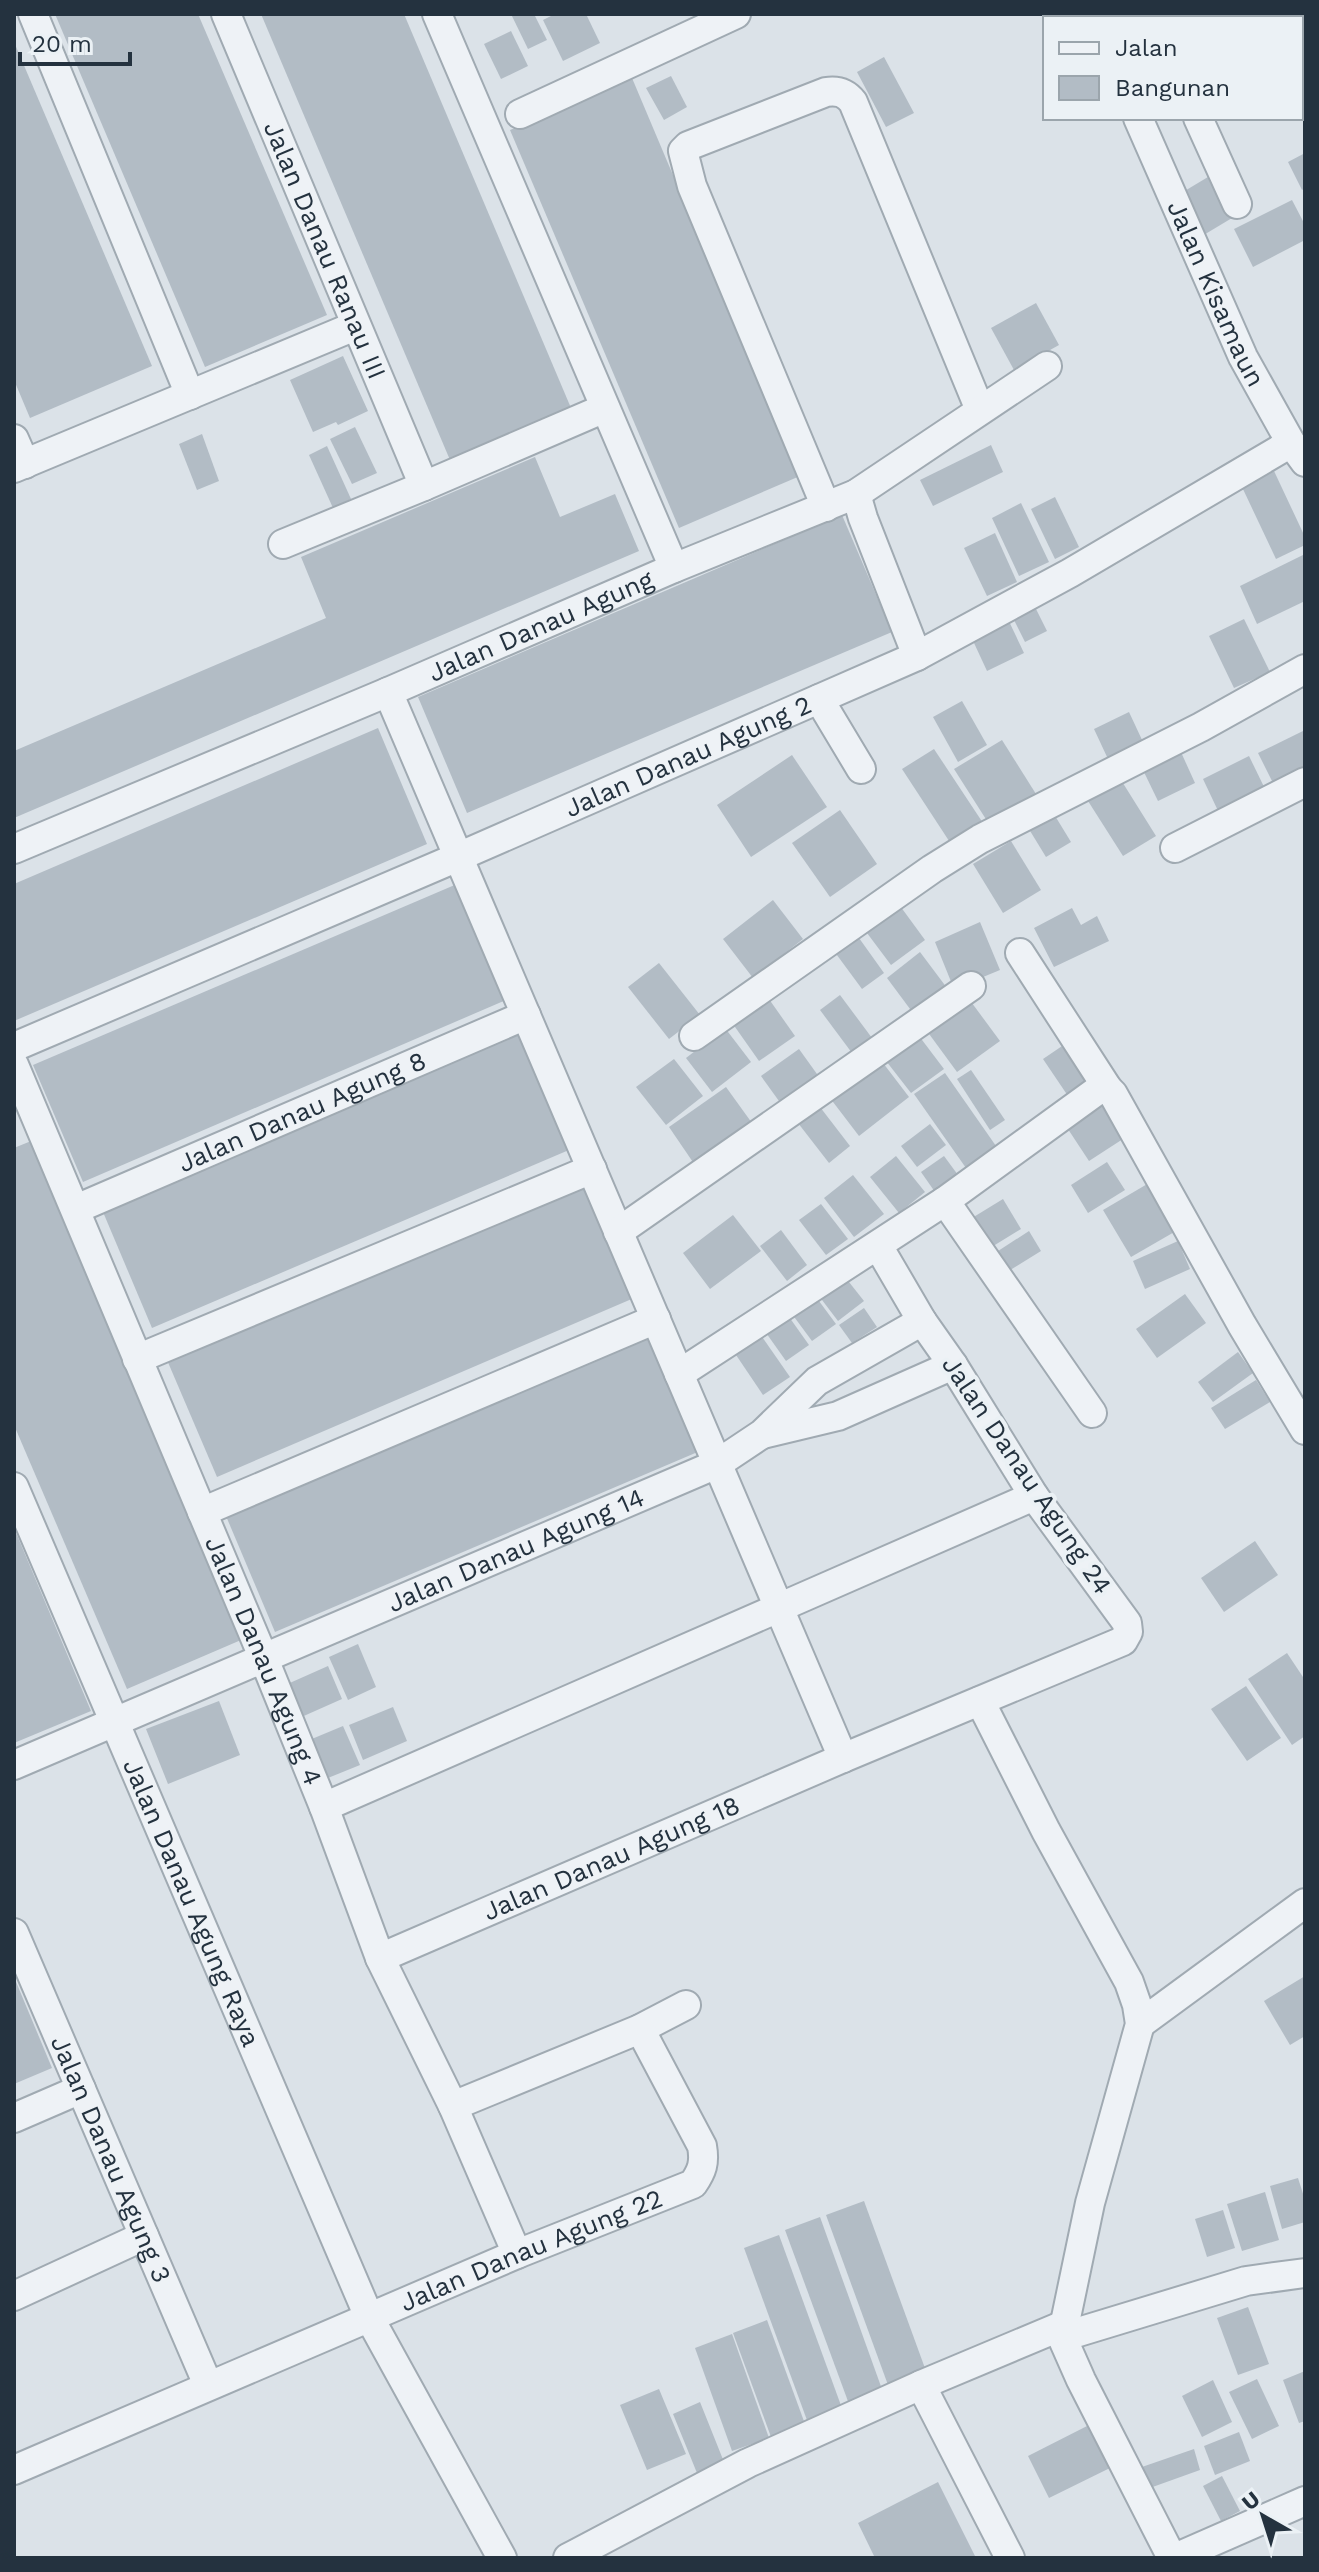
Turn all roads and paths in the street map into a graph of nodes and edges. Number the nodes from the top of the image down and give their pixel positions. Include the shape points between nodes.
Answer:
1 (33, 14) edge
2 (226, 14) edge
3 (437, 14) edge
4 (736, 14) edge
5 (520, 114) dead end
6 (1139, 120) edge
7 (1199, 120) edge
8 (1237, 204) dead end
9 (355, 326) junction
10 (1047, 366) dead end
11 (190, 395) junction
12 (605, 408) junction
13 (980, 410) junction
14 (1298, 452) edge
15 (18, 457) edge
16 (424, 486) junction
17 (856, 494) junction
18 (826, 507) junction
19 (283, 544) dead end
20 (674, 568) junction
21 (917, 656) junction
22 (1305, 669) edge
23 (388, 692) junction
24 (819, 699) junction
25 (861, 769) dead end
26 (1305, 782) edge
27 (1175, 848) dead end
28 (14, 849) edge
29 (458, 857) junction
30 (1020, 953) dead end
31 (971, 986) dead end
32 (526, 1015) junction
33 (694, 1036) dead end
34 (14, 1047) edge
35 (14, 1065) edge
36 (1108, 1089) junction
37 (592, 1169) junction
38 (945, 1201) junction
39 (76, 1209) junction
40 (618, 1232) junction
41 (884, 1256) dead end
42 (656, 1319) junction
43 (922, 1321) junction
44 (137, 1359) junction
45 (953, 1365) junction
46 (679, 1374) junction
47 (1092, 1413) dead end
48 (1305, 1430) edge
49 (762, 1434) junction
50 (717, 1464) junction
51 (14, 1487) edge
52 (1034, 1496) junction
53 (202, 1512) junction
54 (778, 1608) junction
55 (264, 1659) junction
56 (980, 1701) junction
57 (115, 1723) junction
58 (843, 1758) junction
59 (14, 1765) edge
60 (324, 1807) junction
61 (1305, 1903) edge
62 (15, 1939) edge
63 (380, 1958) junction
64 (686, 2005) dead end
65 (1140, 2024) junction
66 (640, 2029) junction
67 (81, 2089) junction
68 (453, 2106) junction
69 (14, 2118) edge
70 (144, 2236) junction
71 (517, 2254) junction
72 (1305, 2273) edge
73 (14, 2296) edge
74 (369, 2317) junction
75 (1063, 2331) junction
76 (208, 2385) junction
77 (921, 2385) junction
78 (14, 2470) edge
79 (1305, 2501) edge
80 (502, 2558) edge
81 (568, 2558) edge
82 (1010, 2558) edge
83 (1173, 2558) edge

1 - 11 street
2 - 9 street, Jalan Danau Ranau III
3 - 12 street
4 - 5 street
6 - 14 street, Jalan Kisamaun via 1243,357
7 - 8 street
9 - 11 street
9 - 16 street, Jalan Danau Ranau III
10 - 13 street, Jalan Danau Agung
11 - 15 street
12 - 16 street
12 - 20 street
13 - 17 street, Jalan Danau Agung
13 - 18 street via 849,96 826,92 688,146 683,151 692,186
14 - 21 street, Jalan Danau Agung 2
16 - 19 street
17 - 18 street, Jalan Danau Agung
17 - 21 street
18 - 20 street, Jalan Danau Agung
20 - 23 street, Jalan Danau Agung
21 - 24 street, Jalan Danau Agung 2
22 - 33 street via 980,839
23 - 28 street, Jalan Danau Agung
23 - 29 street
24 - 25 street
24 - 29 street, Jalan Danau Agung 2
26 - 27 street
29 - 32 street
29 - 34 street, Jalan Danau Agung 2
30 - 36 street
31 - 40 street
32 - 37 street
32 - 39 street, Jalan Danau Agung 8
35 - 39 street, Jalan Danau Agung 4
36 - 38 street via 1098,1090
36 - 48 street
37 - 40 street
37 - 44 street
38 - 46 street
38 - 47 street
39 - 44 street, Jalan Danau Agung 4
40 - 42 street
41 - 43 street, Jalan Danau Agung 24
42 - 46 street
42 - 53 street
43 - 45 street, Jalan Danau Agung 24
43 - 49 street, Jalan Danau Agung 14 via 817,1381
44 - 53 street, Jalan Danau Agung 4
45 - 49 street, Jalan Danau Agung 14 via 838,1416
45 - 52 street, Jalan Danau Agung 24
46 - 50 street
49 - 50 street, Jalan Danau Agung 14
50 - 54 street
50 - 55 street, Jalan Danau Agung 14
51 - 57 street, Jalan Danau Agung Raya
52 - 54 street
52 - 56 street, Jalan Danau Agung 24 via 1127,1623 1128,1632 1123,1641
53 - 55 street, Jalan Danau Agung 4
54 - 58 street
54 - 60 street
55 - 57 street, Jalan Danau Agung 14
55 - 60 street, Jalan Danau Agung 4
56 - 58 street, Jalan Danau Agung 24
56 - 65 street via 1129,1982
57 - 59 street, Jalan Danau Agung 14
57 - 74 street, Jalan Danau Agung Raya
58 - 63 street, Jalan Danau Agung 18
60 - 63 street, Jalan Danau Agung 4
61 - 65 street
62 - 67 street, Jalan Danau Agung 3
63 - 68 street, Jalan Danau Agung 4
64 - 66 street
65 - 75 street via 1090,2203
66 - 68 street
66 - 71 street, Jalan Danau Agung 22 via 702,2146 702,2171 679,2191
67 - 69 street
67 - 70 street, Jalan Danau Agung 3
68 - 71 street, Jalan Danau Agung 4
70 - 73 street
70 - 76 street, Jalan Danau Agung 3
71 - 74 street, Jalan Danau Agung 22
72 - 75 street via 1246,2281
74 - 76 street, Jalan Danau Agung 22
74 - 80 street, Jalan Danau Agung Raya
75 - 77 street
75 - 83 street
76 - 78 street, Jalan Danau Agung 22
77 - 81 street via 748,2463
77 - 82 street
79 - 83 street

